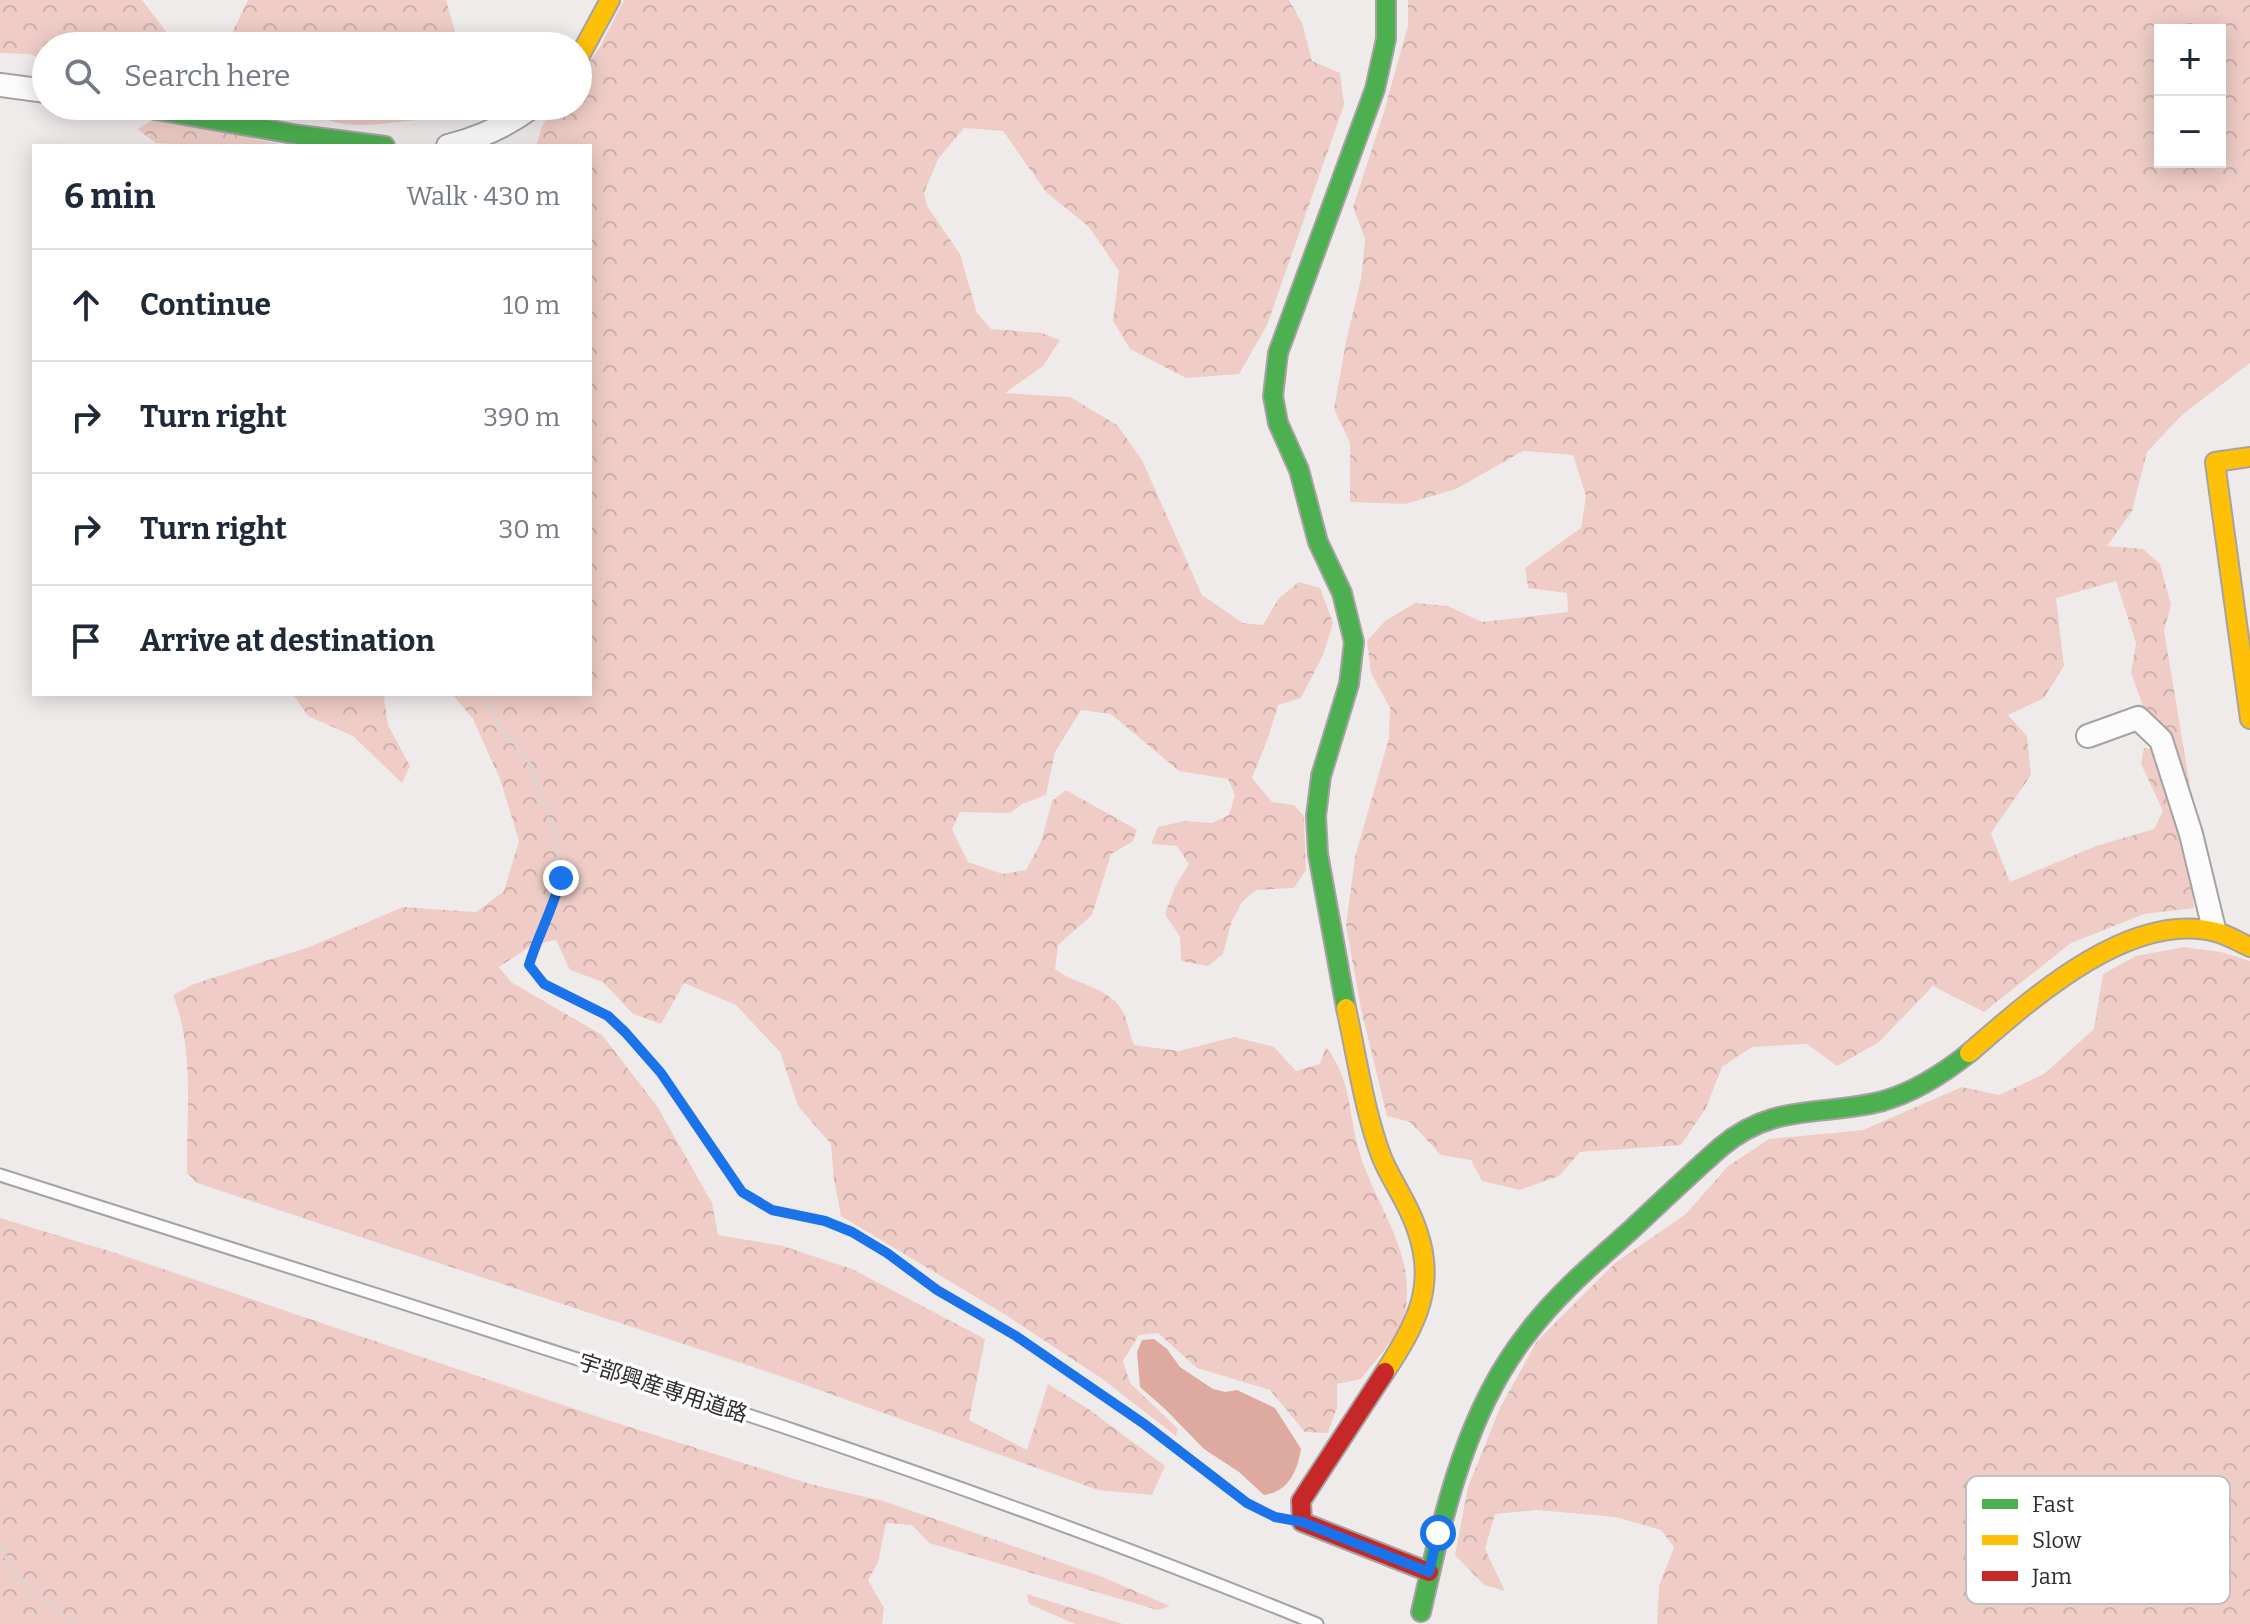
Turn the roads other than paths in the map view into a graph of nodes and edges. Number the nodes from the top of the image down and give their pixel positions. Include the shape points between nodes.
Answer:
1 (610, 0) edge
2 (1386, 0) edge
3 (592, 33) edge
4 (0, 85) edge
5 (32, 89) edge
6 (213, 120) edge
7 (514, 120) edge
8 (369, 144) edge
9 (456, 144) edge
10 (2250, 457) edge
11 (2242, 604) edge
12 (2250, 719) edge
13 (2088, 736) dead end
14 (2214, 929) junction
15 (2250, 947) edge
16 (0, 1175) edge
17 (1429, 1572) junction
18 (1421, 1612) dead end
19 (1317, 1624) edge

1 - 3 street
2 - 17 street via 1384,61 1278,353 1273,396 1354,642 1349,684 1321,776 1318,854 1367,1104 1382,1157 1417,1228 1426,1261 1425,1292 1398,1353 1301,1501 1302,1522
4 - 5 street
6 - 8 street
7 - 9 street
10 - 11 street via 2215,462
11 - 12 street
13 - 14 street via 2138,718 2161,740
14 - 15 street
14 - 17 street via 2182,928 2142,936 2102,952 1965,1057 1906,1093 1777,1116 1750,1125 1727,1141 1588,1267 1525,1336 1479,1417 1453,1484
16 - 19 lane, 宇部興産専用道路 via 847,1447
17 - 18 street

